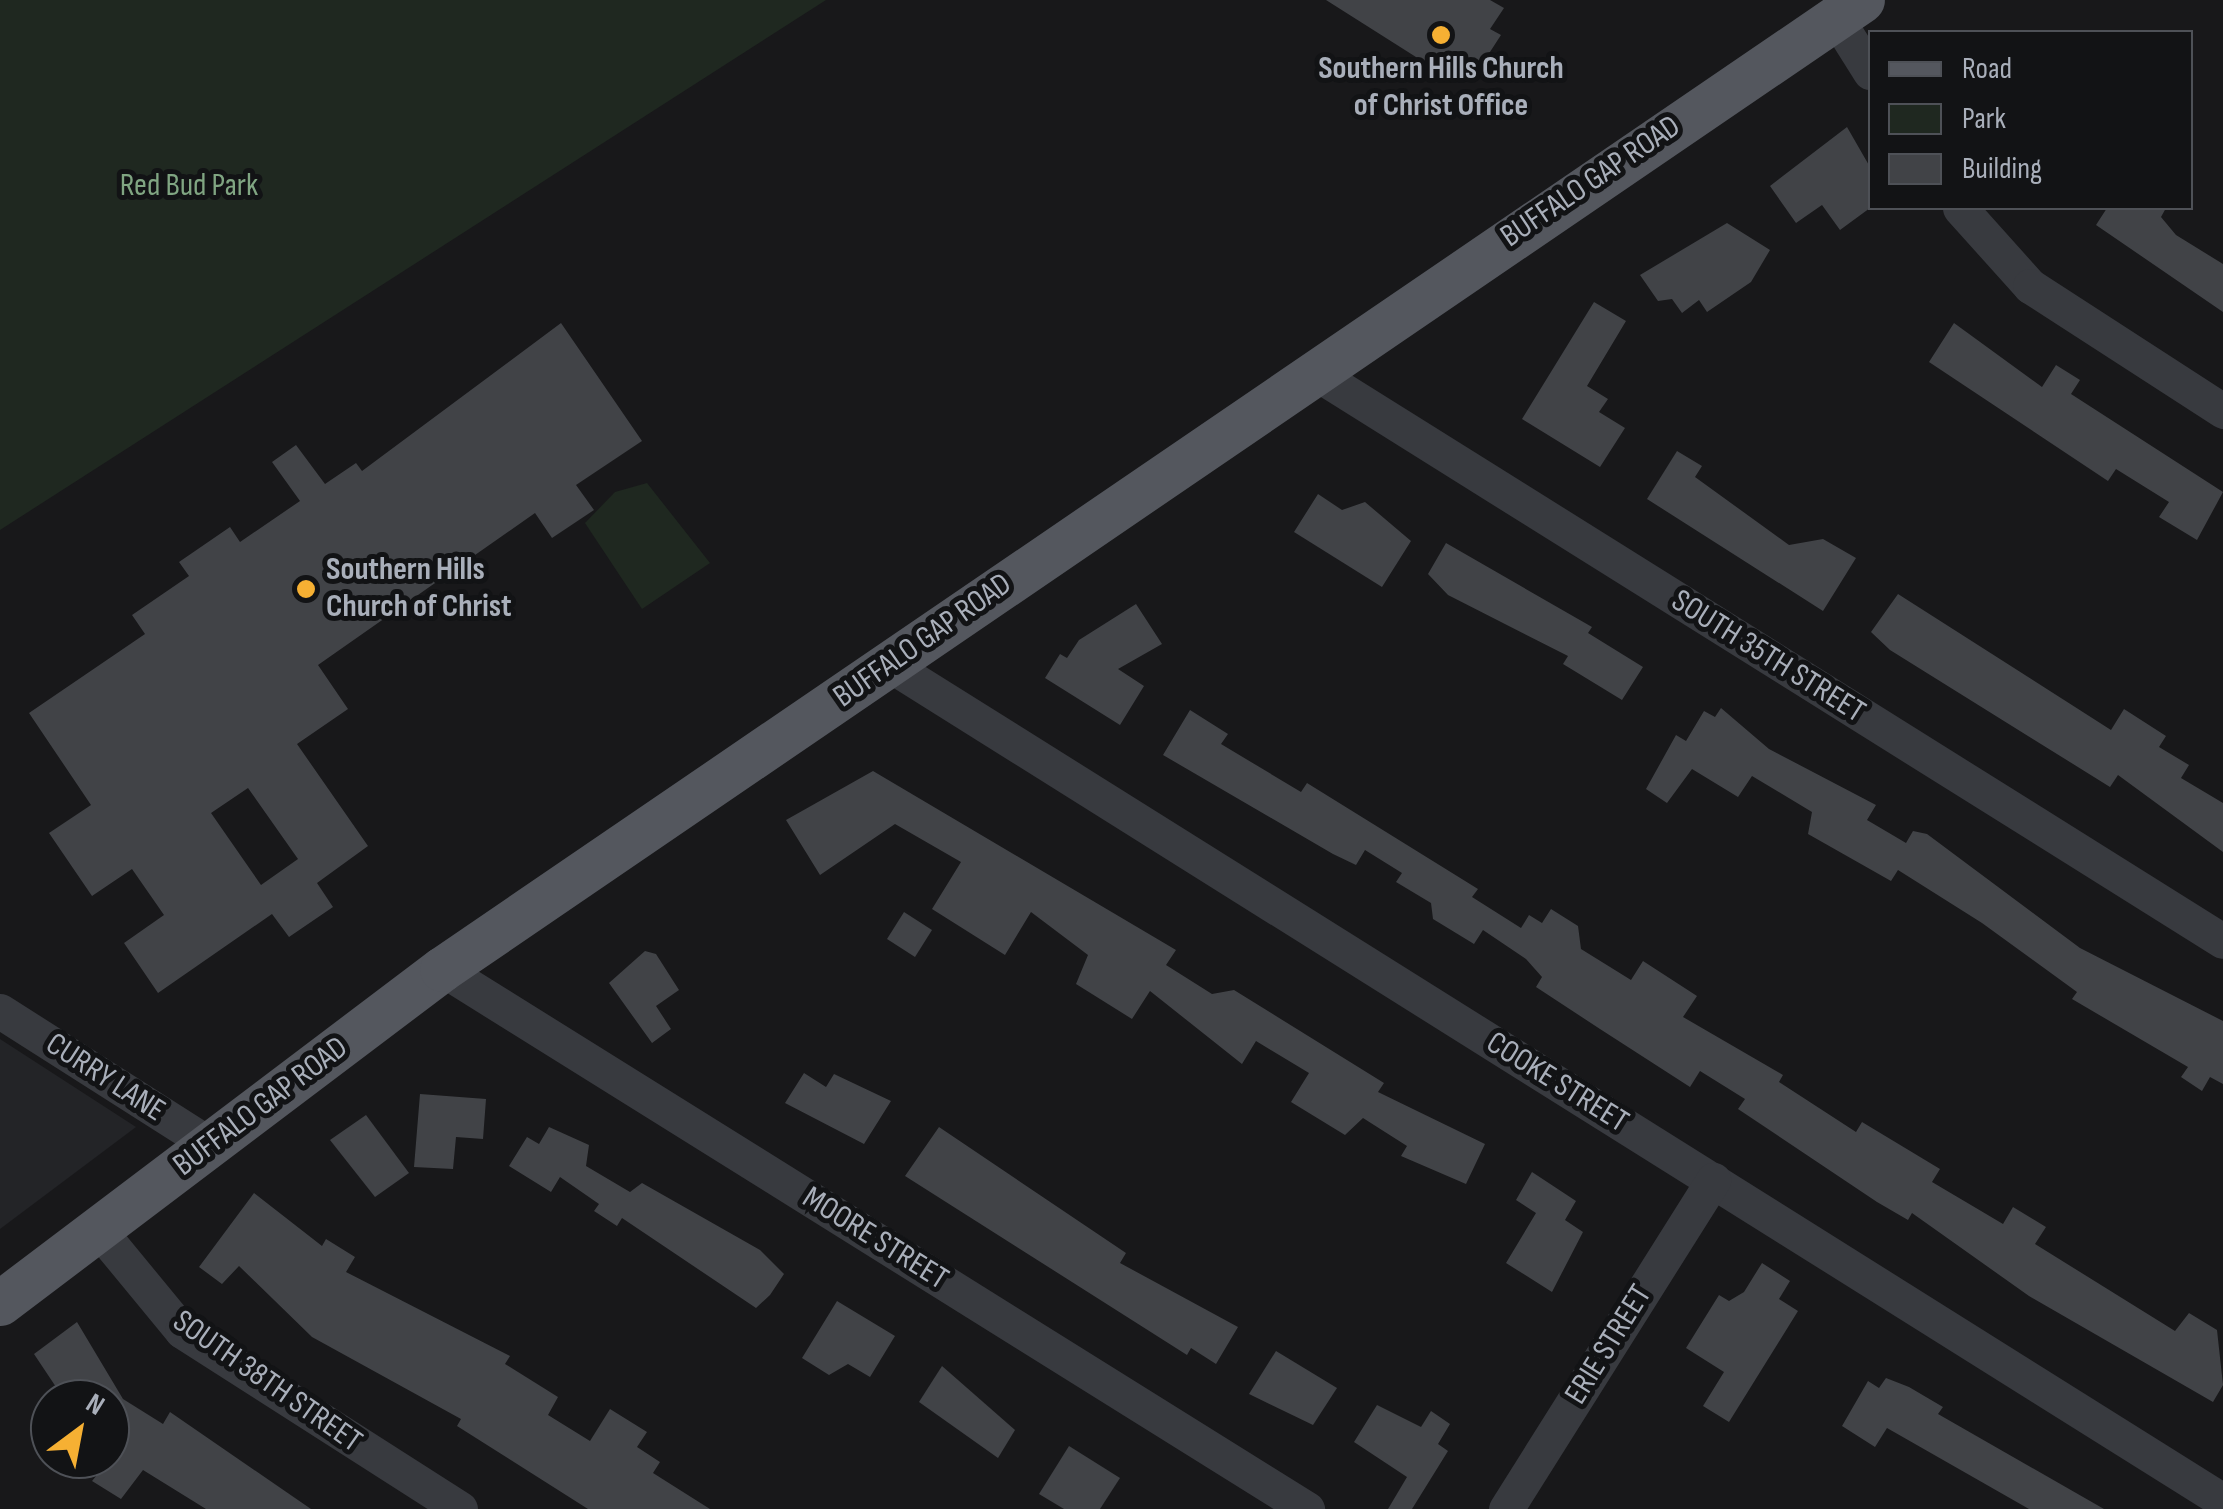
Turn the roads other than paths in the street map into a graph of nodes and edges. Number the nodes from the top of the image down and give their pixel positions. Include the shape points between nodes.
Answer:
1 (1849, 9) edge
2 (1868, 66) edge
3 (1962, 210) edge
4 (1314, 372) junction
5 (2223, 411) edge
6 (890, 666) junction
7 (2223, 941) edge
8 (442, 969) junction
9 (0, 1011) edge
10 (210, 1145) junction
11 (1713, 1180) junction
12 (98, 1228) junction
13 (0, 1303) edge
14 (2223, 1501) edge
15 (460, 1509) edge
16 (1308, 1509) edge
17 (1506, 1509) edge

1 - 2 street
1 - 4 main road, BUFFALO GAP ROAD
3 - 5 street via 2030,286
4 - 6 main road, BUFFALO GAP ROAD
4 - 7 street, SOUTH 35TH STREET
6 - 8 main road, BUFFALO GAP ROAD
6 - 11 street, COOKE STREET
8 - 10 main road, BUFFALO GAP ROAD
8 - 16 street, MOORE STREET
9 - 10 street, CURRY LANE
10 - 12 main road, BUFFALO GAP ROAD
11 - 14 street, COOKE STREET
11 - 17 street, ERIE STREET
12 - 13 main road, BUFFALO GAP ROAD
12 - 15 street, SOUTH 38TH STREET via 182,1331

